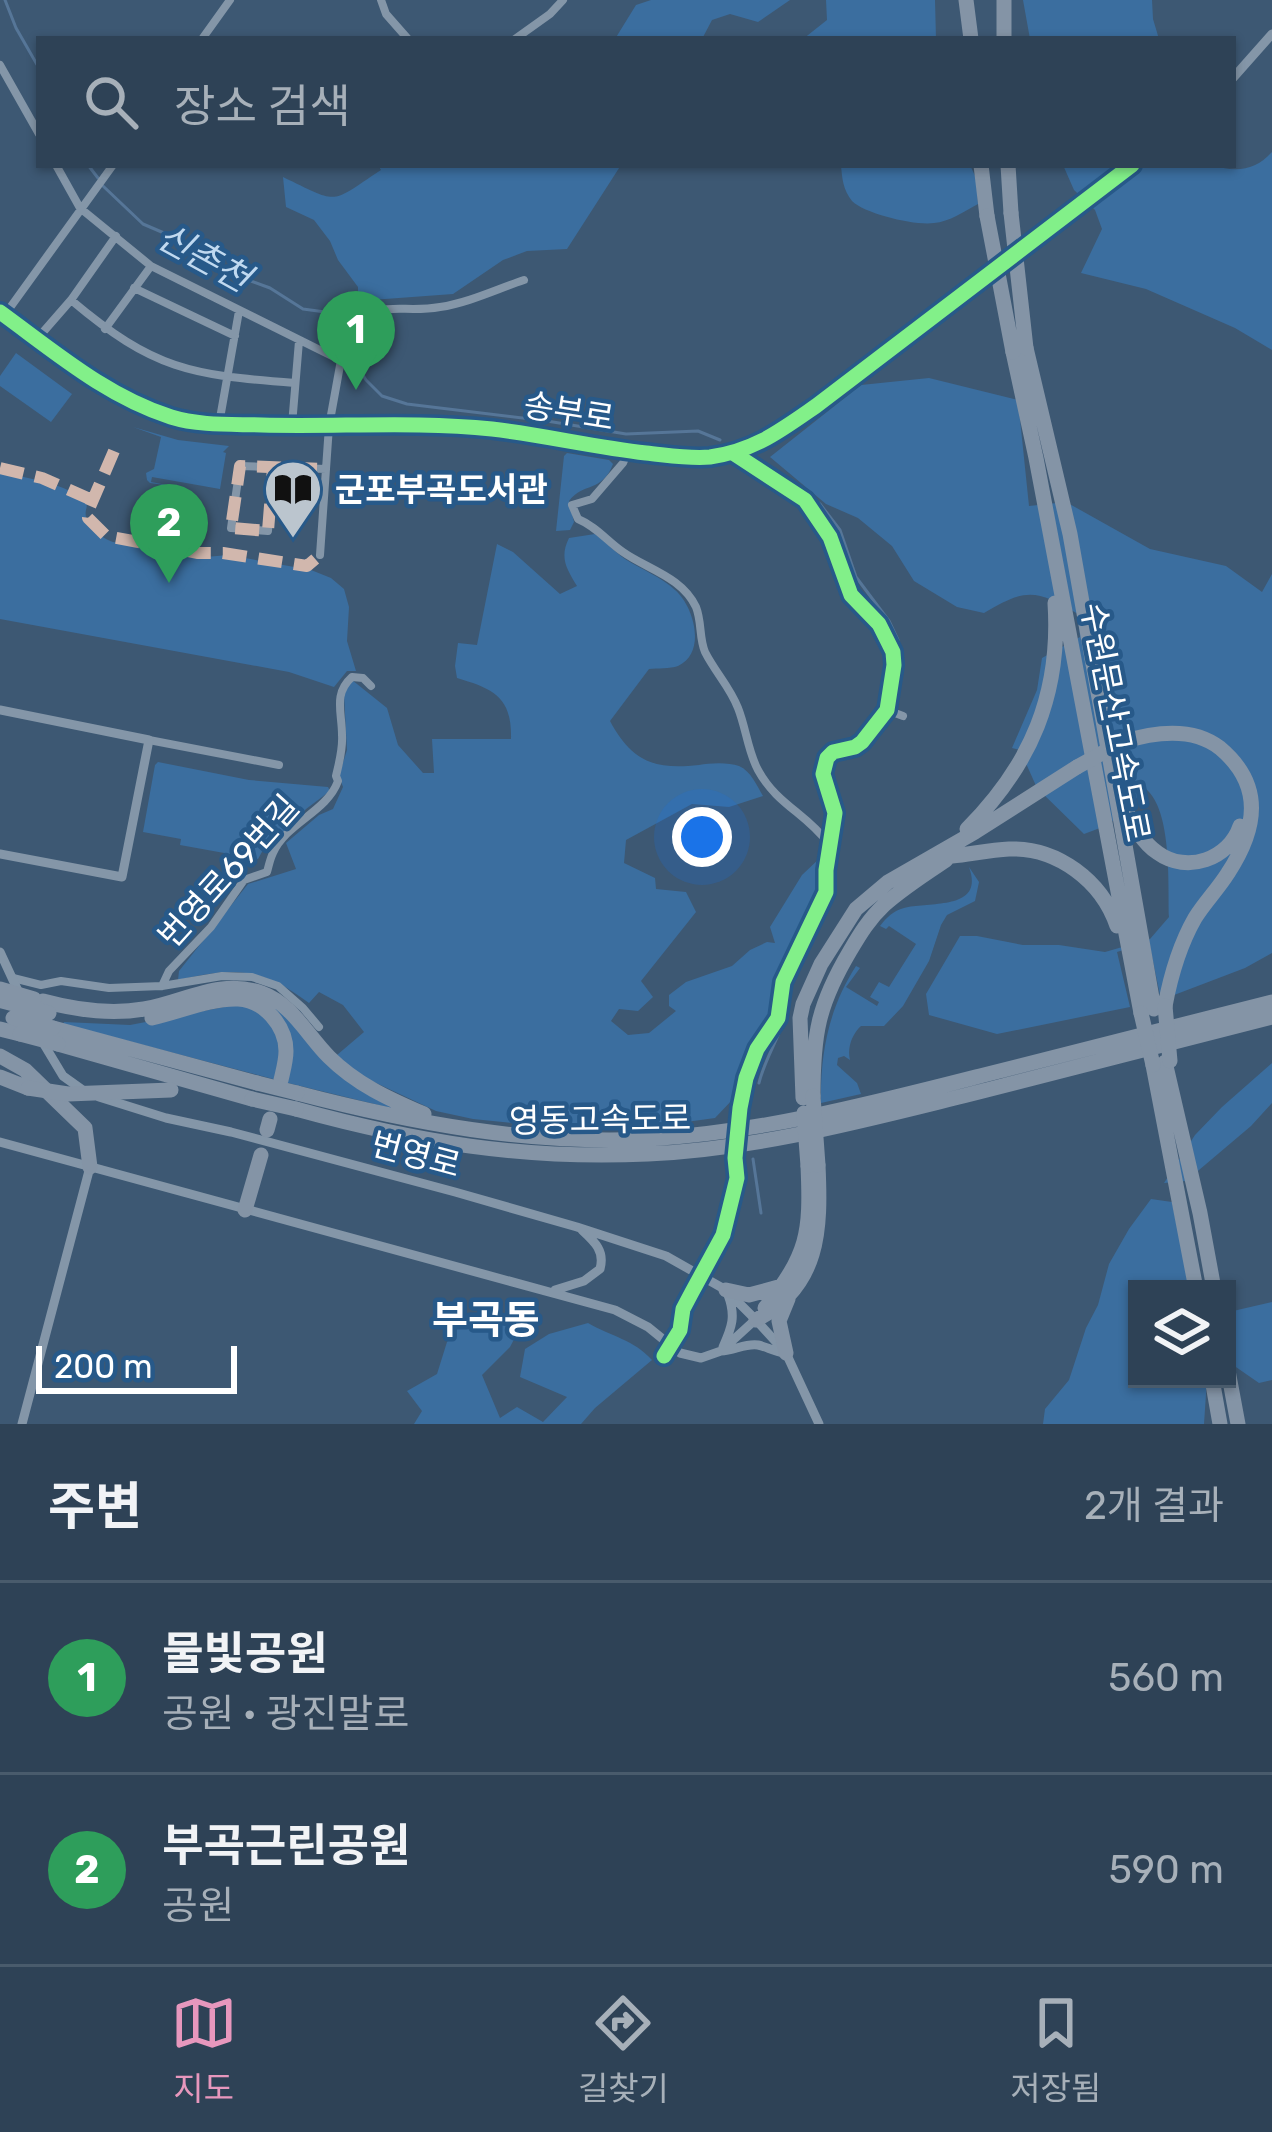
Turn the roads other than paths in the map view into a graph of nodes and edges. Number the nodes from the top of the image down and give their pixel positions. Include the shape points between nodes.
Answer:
1 (230, 0) edge
2 (381, 0) edge
3 (563, 0) edge
4 (966, 0) edge
5 (1004, 0) edge
6 (1272, 34) edge
7 (204, 36) edge
8 (406, 36) edge
9 (519, 36) edge
10 (971, 36) edge
11 (1004, 36) edge
12 (0, 65) edge
13 (1236, 74) edge
14 (36, 129) edge
15 (58, 168) edge
16 (981, 168) edge
17 (1008, 168) edge
18 (111, 169) edge
19 (1078, 205) tunnel mouth
20 (80, 208) junction
21 (116, 236) junction
22 (151, 266) junction
23 (524, 280) dead end
24 (134, 288) junction
25 (70, 300) junction
26 (239, 311) junction
27 (1, 317) edge
28 (105, 329) junction
29 (235, 337) junction
30 (38, 339) junction
31 (299, 341) junction
32 (1020, 350) junction
33 (340, 356) junction
34 (227, 377) junction
35 (296, 383) junction
36 (219, 424) junction
37 (292, 425) junction
38 (329, 426) junction
39 (628, 451) junction
40 (733, 453) junction
41 (273, 468) junction
42 (326, 469) junction
43 (1052, 546) junction
44 (320, 555) dead end
45 (371, 686) dead end
46 (0, 710) edge
47 (887, 710) junction
48 (903, 716) dead end
49 (149, 740) junction
50 (1123, 745) junction
51 (279, 765) dead end
52 (1114, 787) junction
53 (829, 845) junction
54 (949, 852) junction
55 (0, 856) edge
56 (0, 952) edge
57 (1132, 968) junction
58 (162, 986) junction
59 (1272, 989) edge
60 (1272, 1002) edge
61 (6, 1008) edge
62 (1153, 1009) junction
63 (1272, 1018) edge
64 (51, 1022) junction
65 (319, 1027) dead end
66 (1162, 1029) junction
67 (0, 1056) edge
68 (1162, 1062) junction
69 (0, 1077) edge
70 (280, 1080) dead end
71 (250, 1092) junction
72 (297, 1101) junction
73 (740, 1108) dead end
74 (454, 1128) junction
75 (0, 1142) edge
76 (261, 1155) dead end
77 (735, 1158) dead end
78 (90, 1167) junction
79 (245, 1210) junction
80 (578, 1227) junction
81 (713, 1254) tunnel mouth
82 (1195, 1280) edge
83 (1212, 1280) edge
84 (726, 1290) junction
85 (550, 1291) junction
86 (787, 1291) junction
87 (692, 1292) tunnel mouth
88 (756, 1320) junction
89 (680, 1330) tunnel mouth
90 (721, 1351) junction
91 (786, 1353) junction
92 (1214, 1388) edge
93 (1231, 1388) edge
94 (22, 1424) edge
95 (819, 1424) edge
96 (1220, 1424) edge
97 (1238, 1424) edge

1 - 7 street
2 - 8 street
3 - 9 street
4 - 10 highway
5 - 11 highway
6 - 13 street
12 - 14 street
15 - 20 street
16 - 32 highway, 수원문산고속도로, bridge
17 - 32 highway, 수원문산고속도로, bridge
18 - 20 street
19 - 40 street, 송부로 via 816,406
20 - 21 street
20 - 27 street
21 - 22 street
21 - 25 street
22 - 24 street
22 - 26 street
23 - 33 street via 439,308 364,313 347,326
24 - 28 street
24 - 29 street
25 - 28 street
25 - 30 street
26 - 29 street
26 - 31 street
27 - 30 street, 송부로
28 - 34 street via 166,364
29 - 34 street
30 - 36 street, 송부로 via 134,404
31 - 33 street
31 - 35 street
32 - 43 highway, 수원문산고속도로
32 - 52 highway, 수원문산고속도로 via 1070,534
33 - 38 street
34 - 35 street
34 - 36 street
35 - 37 street
36 - 37 street, 송부로
37 - 38 street, 송부로
38 - 39 street, 송부로 via 493,429
38 - 42 street
39 - 40 street, 송부로
39 - 53 street via 592,499 572,506 578,519 682,587 695,605 707,657 735,700 755,766 773,794
40 - 47 street via 805,500 830,537 851,595 893,652
41 - 41 street via 240,466 231,528 268,531
41 - 42 street
42 - 44 street
43 - 54 highway via 1056,618 1046,701 1010,781
43 - 57 highway, 수원문산고속도로
45 - 58 street, 번영로69번길 via 352,677 342,687 334,793 273,849 268,872 244,880
46 - 49 street
47 - 48 street
47 - 53 street via 862,742 826,758 835,813
49 - 51 street
49 - 55 street via 122,877
50 - 52 highway via 1174,740 1208,749 1232,772 1244,816 1224,850 1208,860 1172,861 1147,844
50 - 54 highway, bridge
50 - 62 highway via 1174,733 1209,740 1252,795 1248,834 1198,913
52 - 62 highway, 수원문산고속도로
53 - 73 street via 826,892 784,982 778,1018 757,1049
54 - 57 highway via 1035,851 1070,865 1113,913
54 - 86 highway, bridge via 866,924 830,984 808,1097 817,1241 806,1273
56 - 61 street, 번영로
57 - 62 highway, 수원문산고속도로
58 - 61 street, 번영로69번길 via 61,981
58 - 65 street, 번영로69번길 via 252,977 278,986
59 - 66 highway
60 - 66 highway, 영동고속도로
61 - 64 highway, 영동고속도로, bridge
61 - 64 highway, bridge
61 - 80 street, 번영로 via 63,1076 96,1096
62 - 68 highway, 수원문산고속도로, bridge
63 - 72 highway, 영동고속도로 via 836,1128 651,1154 567,1155 418,1140
64 - 70 highway via 132,1021 250,1001 280,1026
64 - 71 highway, 영동고속도로
64 - 74 highway via 82,1010 164,1005 209,989 262,993 356,1080
66 - 74 highway, 영동고속도로 via 742,1130 580,1139
67 - 78 highway via 85,1128
68 - 82 highway, 수원문산고속도로
68 - 83 highway, 수원문산고속도로
69 - 71 highway, bridge via 68,1094
71 - 72 highway, 영동고속도로, bridge
72 - 74 highway, 영동고속도로
75 - 78 street
76 - 79 highway
77 - 81 street via 732,1203
78 - 79 street
78 - 94 street
79 - 85 street
80 - 84 street, 번영로 via 666,1256
80 - 85 street via 602,1253 600,1269
84 - 86 highway
84 - 88 street, 번영로
84 - 90 street via 734,1312
85 - 90 street via 615,1310 680,1353 701,1358
86 - 88 highway
86 - 91 highway via 779,1321
87 - 89 street
88 - 90 street
88 - 91 street, 번영로
90 - 91 street via 755,1344
91 - 95 street, 번영로
92 - 96 highway
93 - 97 highway

